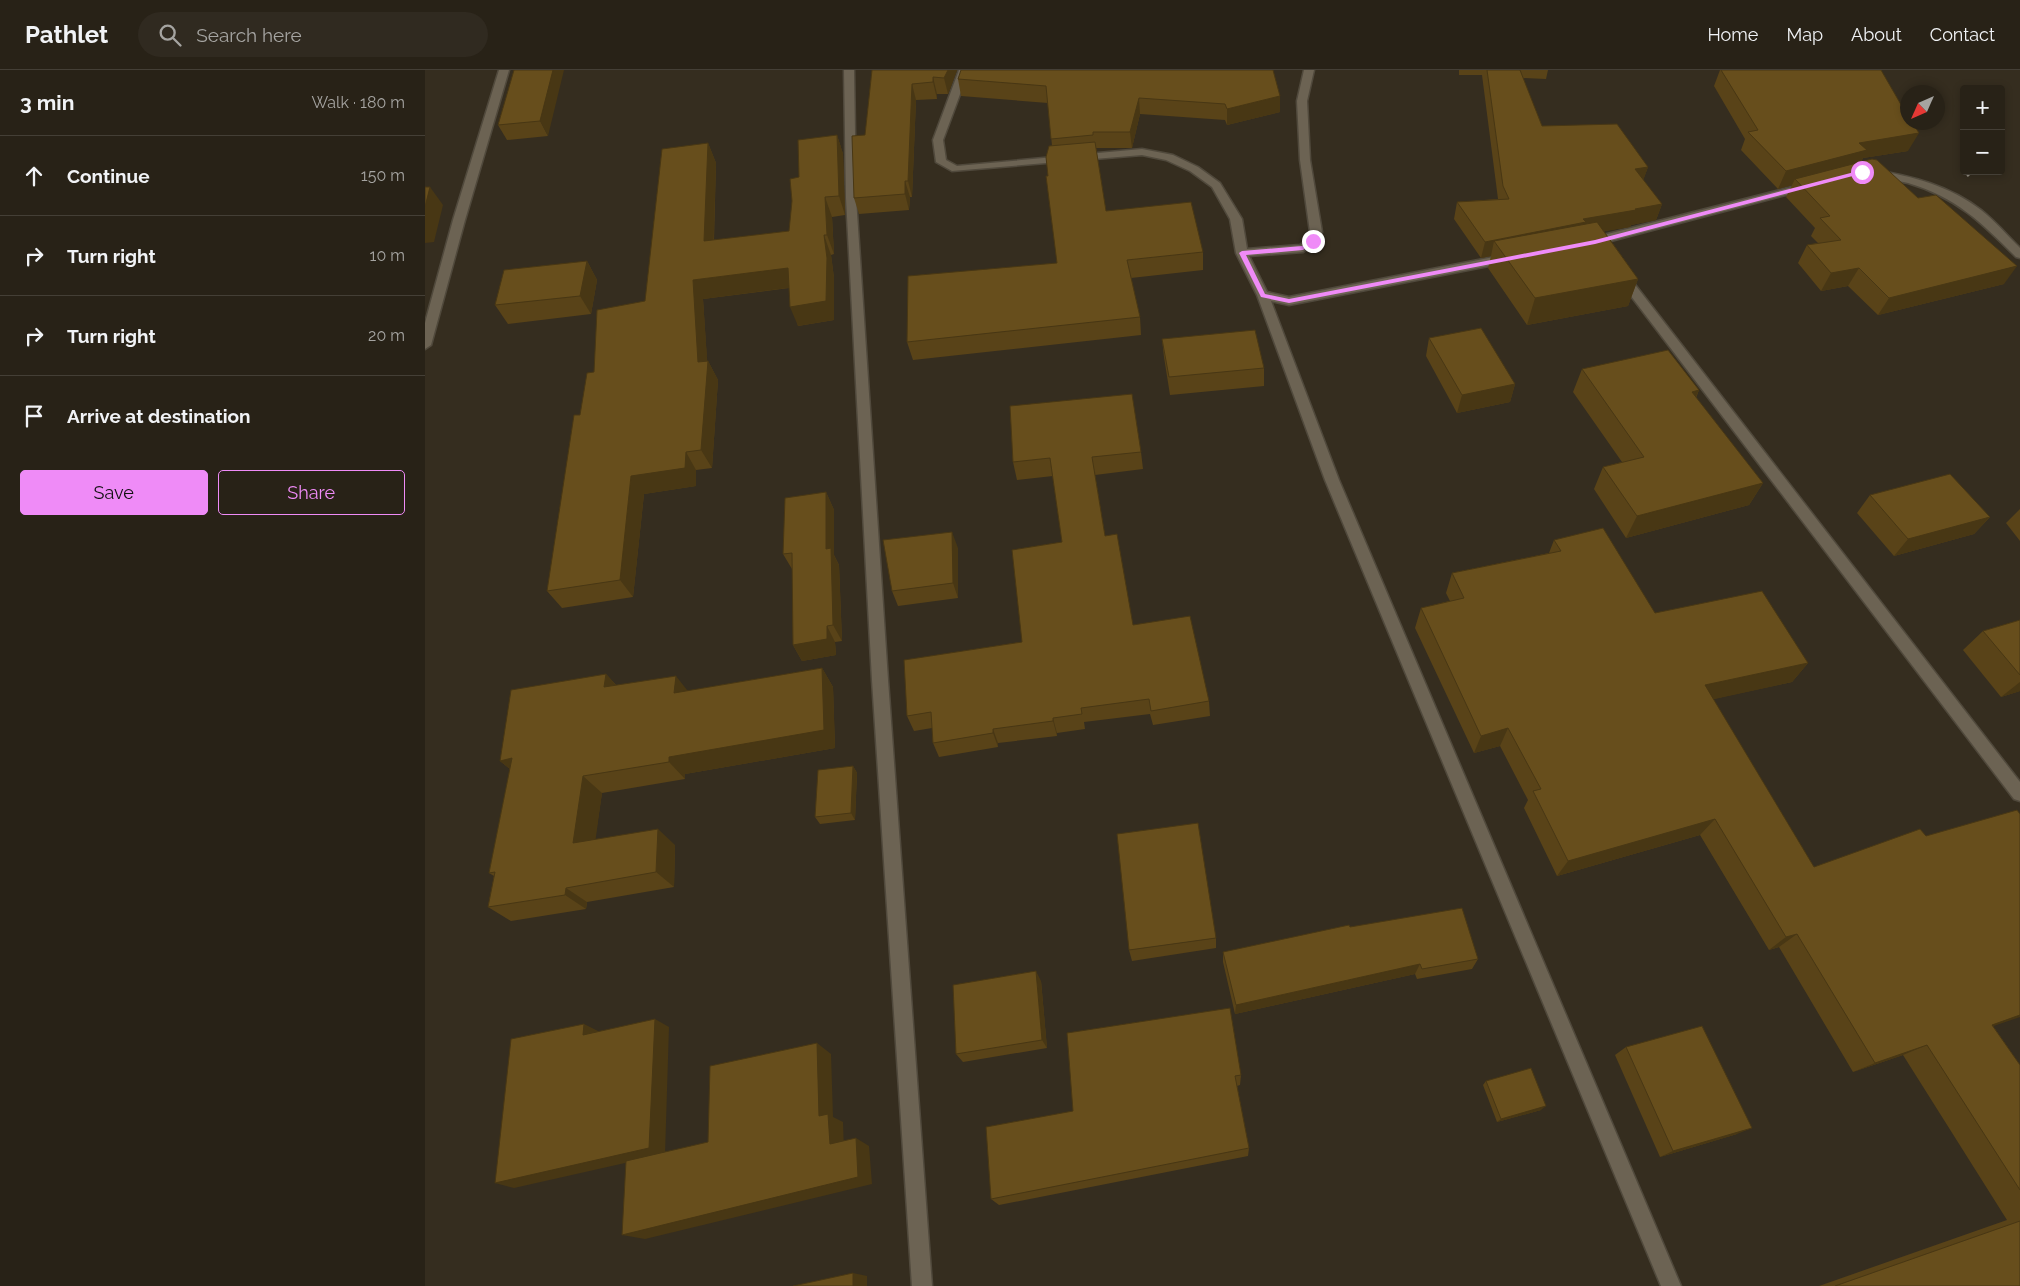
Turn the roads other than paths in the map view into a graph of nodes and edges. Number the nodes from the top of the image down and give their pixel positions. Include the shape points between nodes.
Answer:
1 (504, 70) edge
2 (849, 70) edge
3 (964, 70) edge
4 (1309, 70) edge
5 (1862, 172) edge
6 (1824, 182) edge
7 (1576, 245) edge
8 (1242, 253) junction
9 (2020, 254) edge
10 (1519, 256) edge
11 (1614, 265) edge
12 (1263, 295) junction
13 (425, 344) edge
14 (2020, 794) edge
15 (922, 1286) edge
16 (1671, 1286) edge

1 - 13 street
2 - 15 street via 851,198
3 - 8 street via 938,140 941,162 956,169 1142,152 1169,157 1216,185 1236,219
4 - 8 street via 1302,101 1304,150 1316,232 1313,241 1303,248
5 - 9 street via 1905,178 1944,193 1972,209
6 - 7 street via 1599,246
8 - 12 street
10 - 12 street via 1289,301
11 - 14 street
12 - 16 street via 1331,480

